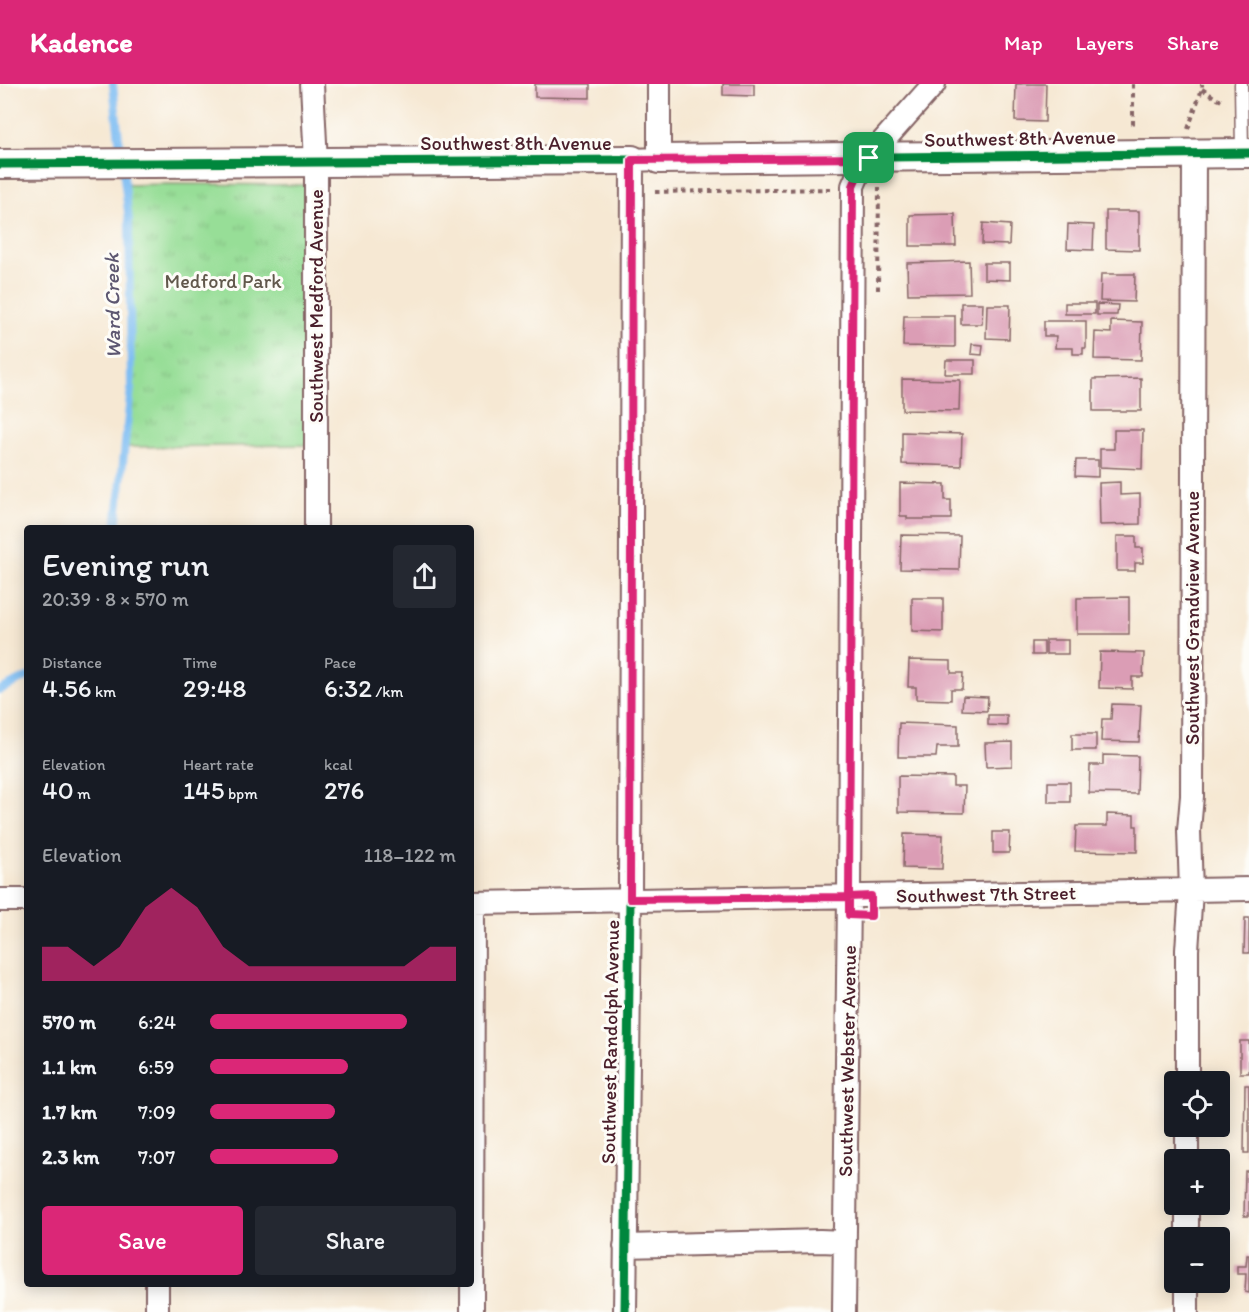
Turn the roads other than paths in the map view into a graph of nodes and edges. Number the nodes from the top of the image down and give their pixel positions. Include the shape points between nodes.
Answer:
1 (312, 84) edge
2 (659, 84) edge
3 (934, 84) edge
4 (1241, 84) edge
5 (1190, 145) junction
6 (1245, 153) edge
7 (869, 158) junction
8 (645, 160) junction
9 (316, 162) junction
10 (0, 164) edge
11 (316, 525) edge
12 (1249, 889) edge
13 (1191, 891) junction
14 (849, 897) junction
15 (630, 899) junction
16 (0, 900) edge
17 (24, 900) edge
18 (474, 903) edge
19 (1187, 1071) edge
20 (844, 1242) junction
21 (625, 1246) junction
22 (157, 1287) edge
23 (472, 1287) edge
24 (1187, 1293) edge
25 (157, 1312) edge
26 (472, 1312) edge
27 (625, 1312) edge
28 (844, 1312) edge
29 (1187, 1312) edge

1 - 9 street, Southwest Medford Avenue
2 - 8 street, Southwest Randolph Avenue
3 - 7 street, Southwest Webster Avenue
4 - 6 lane
5 - 6 street, Southwest 8th Avenue
5 - 7 street, Southwest 8th Avenue
5 - 13 street, Southwest Grandview Avenue
7 - 8 street, Southwest 8th Avenue
7 - 14 street, Southwest Webster Avenue via 853,186
8 - 9 street, Southwest 8th Avenue
8 - 15 street, Southwest Randolph Avenue
9 - 10 street, Southwest 8th Avenue
9 - 11 street, Southwest Medford Avenue
12 - 13 street, Southwest 7th Street
13 - 14 street, Southwest 7th Street
13 - 19 street, Southwest Grandview Avenue
14 - 15 street, Southwest 7th Street
14 - 20 street, Southwest Webster Avenue
15 - 18 street, Southwest 7th Street
15 - 21 street, Southwest Randolph Avenue
16 - 17 street
20 - 21 street
20 - 28 street, Southwest Webster Avenue
21 - 27 street, Southwest Randolph Avenue
22 - 25 street
23 - 26 street
24 - 29 street

